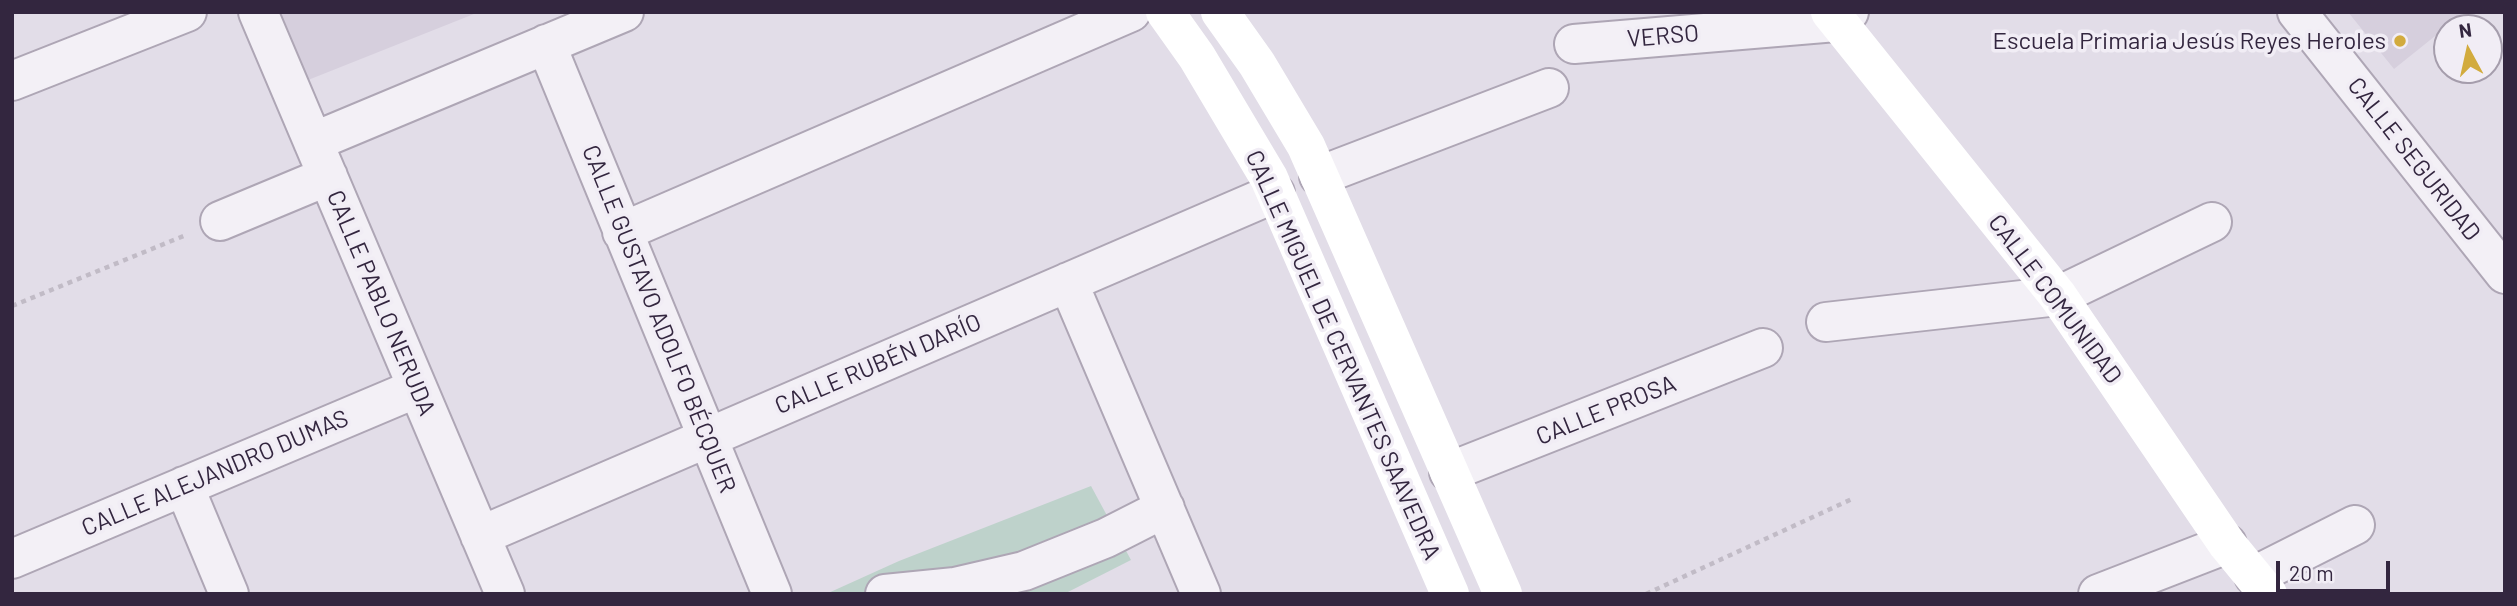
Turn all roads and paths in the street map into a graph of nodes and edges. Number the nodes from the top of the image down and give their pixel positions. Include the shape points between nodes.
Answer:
1 (187, 12) edge
2 (258, 12) edge
3 (624, 12) edge
4 (1131, 12) edge
5 (1165, 12) edge
6 (1220, 12) edge
7 (2297, 12) edge
8 (1838, 16) edge
9 (547, 44) junction
10 (1574, 44) dead end
11 (12, 81) edge
12 (1549, 88) dead end
13 (313, 142) junction
14 (1319, 176) junction
15 (328, 177) junction
16 (1275, 193) junction
17 (220, 221) joint
18 (2212, 222) dead end
19 (622, 232) junction
20 (2505, 274) edge
21 (1068, 282) junction
22 (2058, 296) junction
23 (12, 306) edge
24 (1826, 321) dead end
25 (1763, 348) dead end
26 (417, 388) junction
27 (708, 438) junction
28 (1450, 472) junction
29 (184, 486) junction
30 (1852, 499) dead end
31 (1165, 508) junction
32 (2355, 525) dead end
33 (480, 536) junction
34 (2227, 544) junction
35 (12, 559) edge
36 (2261, 585) edge
37 (229, 594) edge
38 (505, 594) edge
39 (772, 594) edge
40 (885, 594) edge
41 (1201, 594) edge
42 (1450, 594) edge
43 (1503, 594) edge
44 (1646, 594) edge
45 (2098, 594) edge

1 - 11 street
2 - 13 street, CALLE PABLO NERUDA
3 - 9 street
4 - 19 street
5 - 16 street, CALLE MIGUEL DE CERVANTES SAAVEDRA via 1198,57
6 - 14 street, CALLE MIGUEL DE CERVANTES SAAVEDRA via 1257,64
7 - 20 street, CALLE SEGURIDAD
8 - 10 street, VERSO
8 - 22 street, CALLE COMUNIDAD
9 - 13 street
9 - 19 street, CALLE GUSTAVO ADOLFO BÉCQUER
12 - 14 street
13 - 15 street, CALLE PABLO NERUDA
14 - 28 street, CALLE MIGUEL DE CERVANTES SAAVEDRA
15 - 17 street
15 - 26 street, CALLE PABLO NERUDA
16 - 21 street, CALLE RUBÉN DARÍO
16 - 42 street, CALLE MIGUEL DE CERVANTES SAAVEDRA
17 - 23 path
18 - 22 street
19 - 27 street, CALLE GUSTAVO ADOLFO BÉCQUER
21 - 27 street, CALLE RUBÉN DARÍO
21 - 31 street
22 - 24 street
22 - 34 street, CALLE COMUNIDAD
25 - 28 street, CALLE PROSA
26 - 29 street, CALLE ALEJANDRO DUMAS
26 - 33 street, CALLE PABLO NERUDA
27 - 33 street, CALLE RUBÉN DARÍO
27 - 39 street, CALLE GUSTAVO ADOLFO BÉCQUER
28 - 43 street, CALLE MIGUEL DE CERVANTES SAAVEDRA
29 - 35 street, CALLE ALEJANDRO DUMAS
29 - 37 street
30 - 44 path
31 - 40 street via 1107,538 1024,571 955,587
31 - 41 street
32 - 36 street
33 - 38 street, CALLE PABLO NERUDA
34 - 36 street, CALLE COMUNIDAD
34 - 45 street

